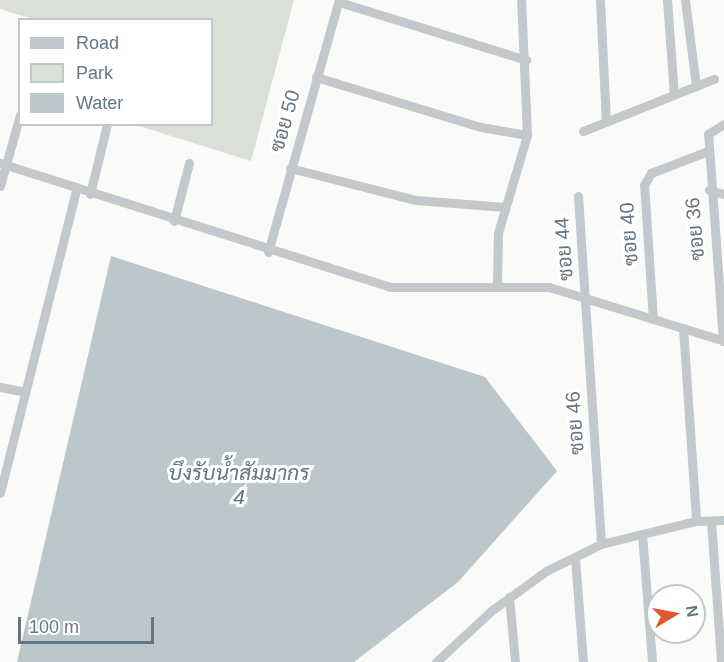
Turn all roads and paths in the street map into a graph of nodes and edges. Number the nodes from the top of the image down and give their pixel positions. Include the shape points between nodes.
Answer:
1 (521, 0) edge
2 (600, 0) edge
3 (667, 0) edge
4 (685, 0) edge
5 (339, 1) edge
6 (526, 60) junction
7 (316, 77) junction
8 (714, 78) dead end
9 (696, 86) junction
10 (674, 94) junction
11 (18, 121) edge
12 (606, 122) junction
13 (724, 124) edge
14 (107, 126) edge
15 (583, 131) dead end
16 (527, 135) junction
17 (708, 151) junction
18 (189, 163) dead end
19 (3, 164) edge
20 (290, 168) junction
21 (0, 186) edge
22 (76, 190) junction
23 (709, 190) junction
24 (90, 194) junction
25 (724, 194) edge
26 (578, 196) dead end
27 (505, 207) junction
28 (174, 221) junction
29 (268, 252) junction
30 (720, 262) edge
31 (497, 284) junction
32 (585, 299) junction
33 (653, 319) junction
34 (683, 328) junction
35 (723, 341) edge
36 (0, 387) edge
37 (25, 392) junction
38 (3, 468) edge
39 (0, 493) edge
40 (711, 520) junction
41 (724, 520) edge
42 (696, 521) junction
43 (642, 534) junction
44 (602, 544) junction
45 (575, 558) junction
46 (509, 597) junction
47 (446, 657) edge
48 (436, 662) edge
49 (515, 662) edge
50 (583, 662) edge
51 (652, 662) edge
52 (721, 662) edge

1 - 6 street
2 - 12 street
3 - 10 street
4 - 9 street
5 - 6 street
5 - 7 street, ซอย 50
6 - 16 street
7 - 16 street via 481,127
7 - 20 street, ซอย 50
8 - 9 street
9 - 10 street
10 - 12 street
11 - 19 street
12 - 15 street
13 - 17 street, ซอย 36 via 711,129
14 - 24 street
16 - 27 street
17 - 23 street, ซอย 36
17 - 33 street, ซอย 40 via 651,173 644,184
18 - 28 street
19 - 21 street
19 - 22 street
20 - 27 street via 416,200
20 - 29 street, ซอย 50
22 - 24 street
22 - 37 street
23 - 25 street
23 - 30 street, ซอย 36
24 - 28 street
26 - 32 street, ซอย 44
27 - 31 street via 496,246
28 - 29 street
29 - 31 street via 404,289
30 - 35 street, ซอย 36
31 - 32 street via 549,287
32 - 33 street
32 - 44 street, ซอย 46
33 - 34 street
34 - 35 street
34 - 42 street
36 - 37 street
37 - 38 street
38 - 39 street
40 - 41 street
40 - 42 street
40 - 52 street
42 - 43 street
43 - 44 street
43 - 51 street
44 - 45 street
45 - 46 street
45 - 50 street
46 - 47 street
46 - 49 street
47 - 48 street

